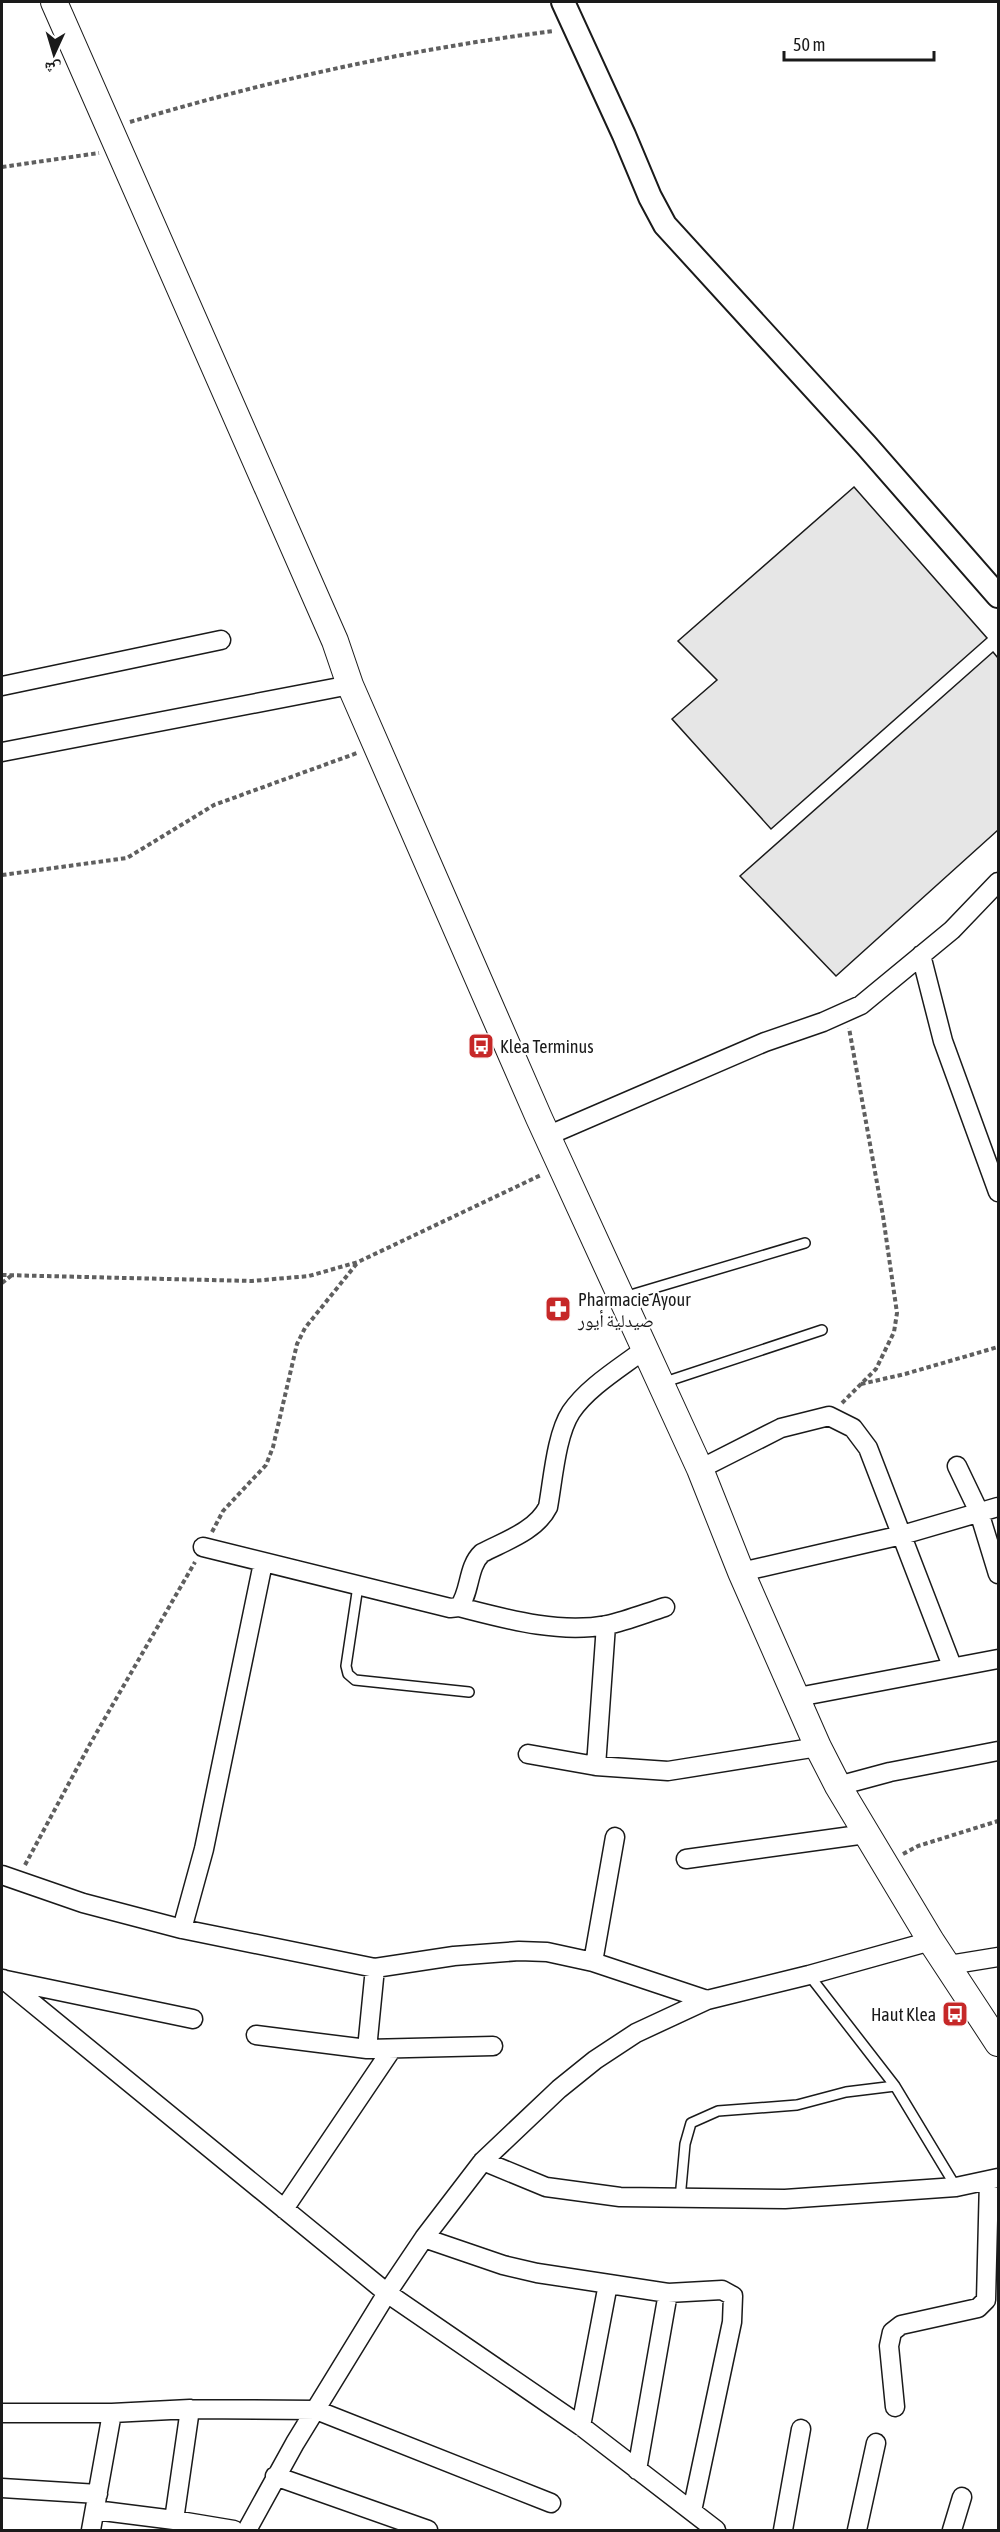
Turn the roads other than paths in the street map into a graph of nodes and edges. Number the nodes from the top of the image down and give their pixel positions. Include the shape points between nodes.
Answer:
1 (54, 2) edge
2 (563, 2) edge
3 (999, 596) edge
4 (221, 640) dead end
5 (350, 685) junction
6 (2, 686) edge
7 (2, 752) edge
8 (999, 882) edge
9 (921, 955) junction
10 (547, 1136) junction
11 (999, 1192) edge
12 (805, 1243) dead end
13 (621, 1298) junction
14 (822, 1330) dead end
15 (645, 1349) junction
16 (661, 1383) junction
17 (957, 1466) dead end
18 (700, 1469) junction
19 (999, 1507) edge
20 (980, 1512) junction
21 (902, 1535) junction
22 (203, 1548) road end
23 (263, 1563) junction
24 (741, 1572) junction
25 (999, 1574) edge
26 (358, 1586) junction
27 (459, 1607) junction
28 (665, 1607) dead end
29 (606, 1625) junction
30 (999, 1659) edge
31 (952, 1666) junction
32 (470, 1692) dead end
33 (798, 1697) junction
34 (818, 1747) junction
35 (999, 1751) edge
36 (528, 1754) dead end
37 (596, 1766) junction
38 (838, 1786) junction
39 (866, 1834) junction
40 (615, 1837) dead end
41 (686, 1859) dead end
42 (9, 1878) edge
43 (182, 1929) junction
44 (931, 1941) junction
45 (999, 1957) edge
46 (593, 1962) junction
47 (949, 1965) junction
48 (375, 1968) junction
49 (809, 1975) junction
50 (2, 1979) edge
51 (707, 2000) junction
52 (193, 2019) dead end
53 (256, 2036) dead end
54 (999, 2043) edge
55 (493, 2046) dead end
56 (367, 2049) junction
57 (392, 2049) junction
58 (895, 2086) junction
59 (483, 2161) junction
60 (994, 2179) edge
61 (956, 2187) junction
62 (680, 2199) junction
63 (284, 2209) junction
64 (424, 2238) junction
65 (608, 2284) junction
66 (387, 2293) junction
67 (668, 2293) junction
68 (895, 2407) dead end
69 (190, 2409) junction
70 (316, 2410) junction
71 (2, 2413) edge
72 (112, 2413) junction
73 (581, 2426) junction
74 (801, 2429) dead end
75 (876, 2443) dead end
76 (637, 2470) junction
77 (275, 2476) junction
78 (2, 2488) edge
79 (962, 2497) dead end
80 (97, 2502) junction
81 (551, 2503) dead end
82 (692, 2511) junction
83 (174, 2520) junction
84 (91, 2530) edge
85 (234, 2530) edge
86 (247, 2530) edge
87 (428, 2530) edge
88 (716, 2530) edge
89 (783, 2530) edge
90 (857, 2530) edge
91 (952, 2530) edge

1 - 5 main road via 335,641
2 - 3 street via 665,225
4 - 6 street
5 - 7 street
5 - 10 main road
8 - 9 street
9 - 10 street via 861,1005
9 - 11 street via 943,1041
10 - 13 main road
12 - 13 lane
13 - 15 main road
14 - 16 lane
15 - 16 main road
15 - 27 street via 591,1391 571,1413 543,1517 476,1558 466,1598
16 - 18 main road
17 - 20 street
18 - 21 street via 781,1428 829,1416 853,1428 868,1448
18 - 24 main road
19 - 20 street
20 - 21 street
20 - 25 street
21 - 24 street
21 - 31 street
22 - 23 street
23 - 26 street
23 - 43 street via 204,1849
24 - 33 main road
26 - 27 street
26 - 32 lane via 348,1674 355,1680
27 - 29 street via 564,1628
28 - 29 street
29 - 37 street
30 - 31 street
31 - 33 street
33 - 34 main road
34 - 37 street via 690,1769
34 - 38 main road
35 - 38 street
36 - 37 street
38 - 39 main road
39 - 41 street
39 - 44 main road
40 - 46 street
42 - 43 street via 83,1903
43 - 48 street
44 - 47 main road
44 - 49 street
45 - 47 street
46 - 48 street via 547,1952 519,1951
46 - 51 street
47 - 54 main road
48 - 56 street
49 - 51 street
49 - 58 lane
50 - 52 street
50 - 63 street
51 - 59 street via 636,2033 595,2060
53 - 56 street
55 - 57 street
56 - 57 street
57 - 63 street
58 - 61 lane
58 - 62 lane via 846,2092 797,2105 718,2111 691,2123
59 - 62 street via 546,2187 620,2197
59 - 64 street
60 - 61 street
60 - 68 street via 986,2300 978,2308 902,2325 892,2332 889,2346
61 - 62 street via 785,2199
63 - 66 street
64 - 65 street via 503,2265
64 - 66 street
65 - 67 street
65 - 73 street
66 - 70 street
66 - 73 street
67 - 76 street
67 - 82 street via 722,2290 733,2296 732,2322
69 - 70 street
69 - 72 street
69 - 83 street
70 - 77 street
70 - 81 street
71 - 72 street
72 - 80 street
73 - 76 street
74 - 89 street
75 - 90 street
76 - 82 street
77 - 86 street
77 - 87 street
78 - 80 street
79 - 91 street
80 - 83 street
80 - 84 street
82 - 88 street
83 - 85 street

